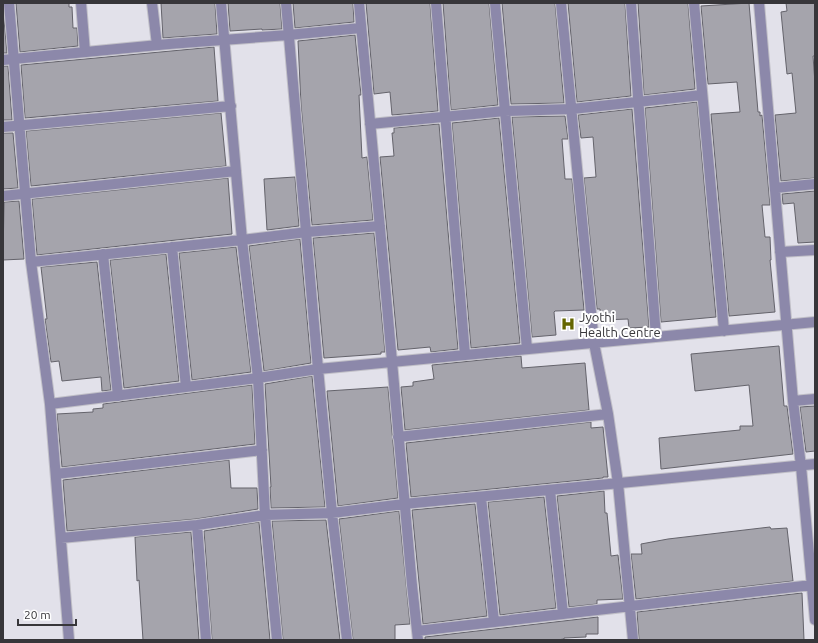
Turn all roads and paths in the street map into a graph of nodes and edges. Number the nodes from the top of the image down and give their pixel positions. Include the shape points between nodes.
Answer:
1 (9, 3) edge
2 (81, 3) edge
3 (152, 3) edge
4 (221, 3) edge
5 (286, 3) edge
6 (358, 3) edge
7 (436, 3) edge
8 (495, 3) edge
9 (561, 3) edge
10 (631, 3) edge
11 (694, 3) edge
12 (759, 3) edge
13 (361, 28) junction
14 (288, 35) junction
15 (225, 40) junction
16 (157, 45) junction
17 (85, 52) junction
18 (14, 59) junction
19 (3, 60) edge
20 (702, 95) junction
21 (638, 101) junction
22 (231, 106) junction
23 (572, 109) junction
24 (505, 111) junction
25 (446, 117) junction
26 (370, 124) junction
27 (19, 126) junction
28 (3, 127) edge
29 (236, 171) junction
30 (815, 184) edge
31 (775, 188) junction
32 (25, 194) junction
33 (3, 196) edge
34 (380, 226) junction
35 (307, 232) junction
36 (242, 240) junction
37 (172, 247) junction
38 (815, 250) edge
39 (780, 252) junction
40 (104, 254) junction
41 (31, 262) junction
42 (815, 322) edge
43 (786, 325) junction
44 (724, 331) junction
45 (656, 337) junction
46 (594, 343) junction
47 (527, 349) junction
48 (465, 355) junction
49 (391, 362) junction
50 (318, 369) junction
51 (258, 378) junction
52 (186, 387) junction
53 (118, 396) junction
54 (815, 398) edge
55 (793, 402) junction
56 (50, 404) junction
57 (608, 414) junction
58 (398, 437) junction
59 (262, 450) junction
60 (815, 464) edge
61 (802, 466) junction
62 (56, 474) junction
63 (618, 483) junction
64 (550, 490) junction
65 (481, 497) junction
66 (404, 504) junction
67 (332, 513) junction
68 (265, 515) junction
69 (197, 525) junction
70 (61, 538) junction
71 (812, 585) junction
72 (629, 606) junction
73 (563, 614) junction
74 (815, 620) edge
75 (494, 622) junction
76 (418, 635) edge
77 (69, 640) edge
78 (206, 640) edge
79 (277, 640) edge
80 (347, 640) edge
81 (632, 640) edge

1 - 18 street
2 - 17 street
3 - 16 street
4 - 15 street
5 - 14 street
6 - 13 street
7 - 25 street
8 - 24 street
9 - 23 street
10 - 21 street
11 - 20 street
12 - 31 street
13 - 14 street
13 - 26 street
14 - 15 street
14 - 35 street
15 - 16 street
15 - 22 street
16 - 17 street
17 - 18 street
18 - 19 street
18 - 27 street
20 - 21 street
20 - 44 street
21 - 23 street
21 - 45 street
22 - 27 street
22 - 29 street
23 - 24 street
23 - 46 street
24 - 25 street
24 - 47 street
25 - 26 street
25 - 48 street
26 - 34 street
27 - 28 street
27 - 32 street
29 - 32 street
29 - 36 street
30 - 31 street
31 - 39 street
32 - 33 street
32 - 41 street
34 - 35 street
34 - 49 street
35 - 36 street
35 - 50 street
36 - 37 street
36 - 51 street
37 - 40 street
37 - 52 street
38 - 39 street
39 - 43 street
40 - 41 street
40 - 53 street
41 - 56 street
42 - 43 street
43 - 44 street
43 - 55 street
44 - 45 street
45 - 46 street
46 - 47 street
46 - 57 street
47 - 48 street
48 - 49 street
49 - 50 street
49 - 58 street
50 - 51 street
50 - 67 street
51 - 52 street
51 - 59 street
52 - 53 street
53 - 56 street
54 - 55 street
55 - 61 street
56 - 62 street
57 - 58 street
57 - 63 street
58 - 66 street
59 - 62 street
59 - 68 street
60 - 61 street
61 - 63 street
61 - 71 street
62 - 70 street
63 - 64 street
63 - 72 street
64 - 65 street
64 - 73 street
65 - 66 street
65 - 75 street
66 - 67 street
66 - 76 street
67 - 68 street
67 - 80 street
68 - 69 street
68 - 79 street
69 - 70 street
69 - 78 street
70 - 77 street
71 - 72 street
71 - 74 street
72 - 73 street
72 - 81 street
73 - 75 street
75 - 76 street

